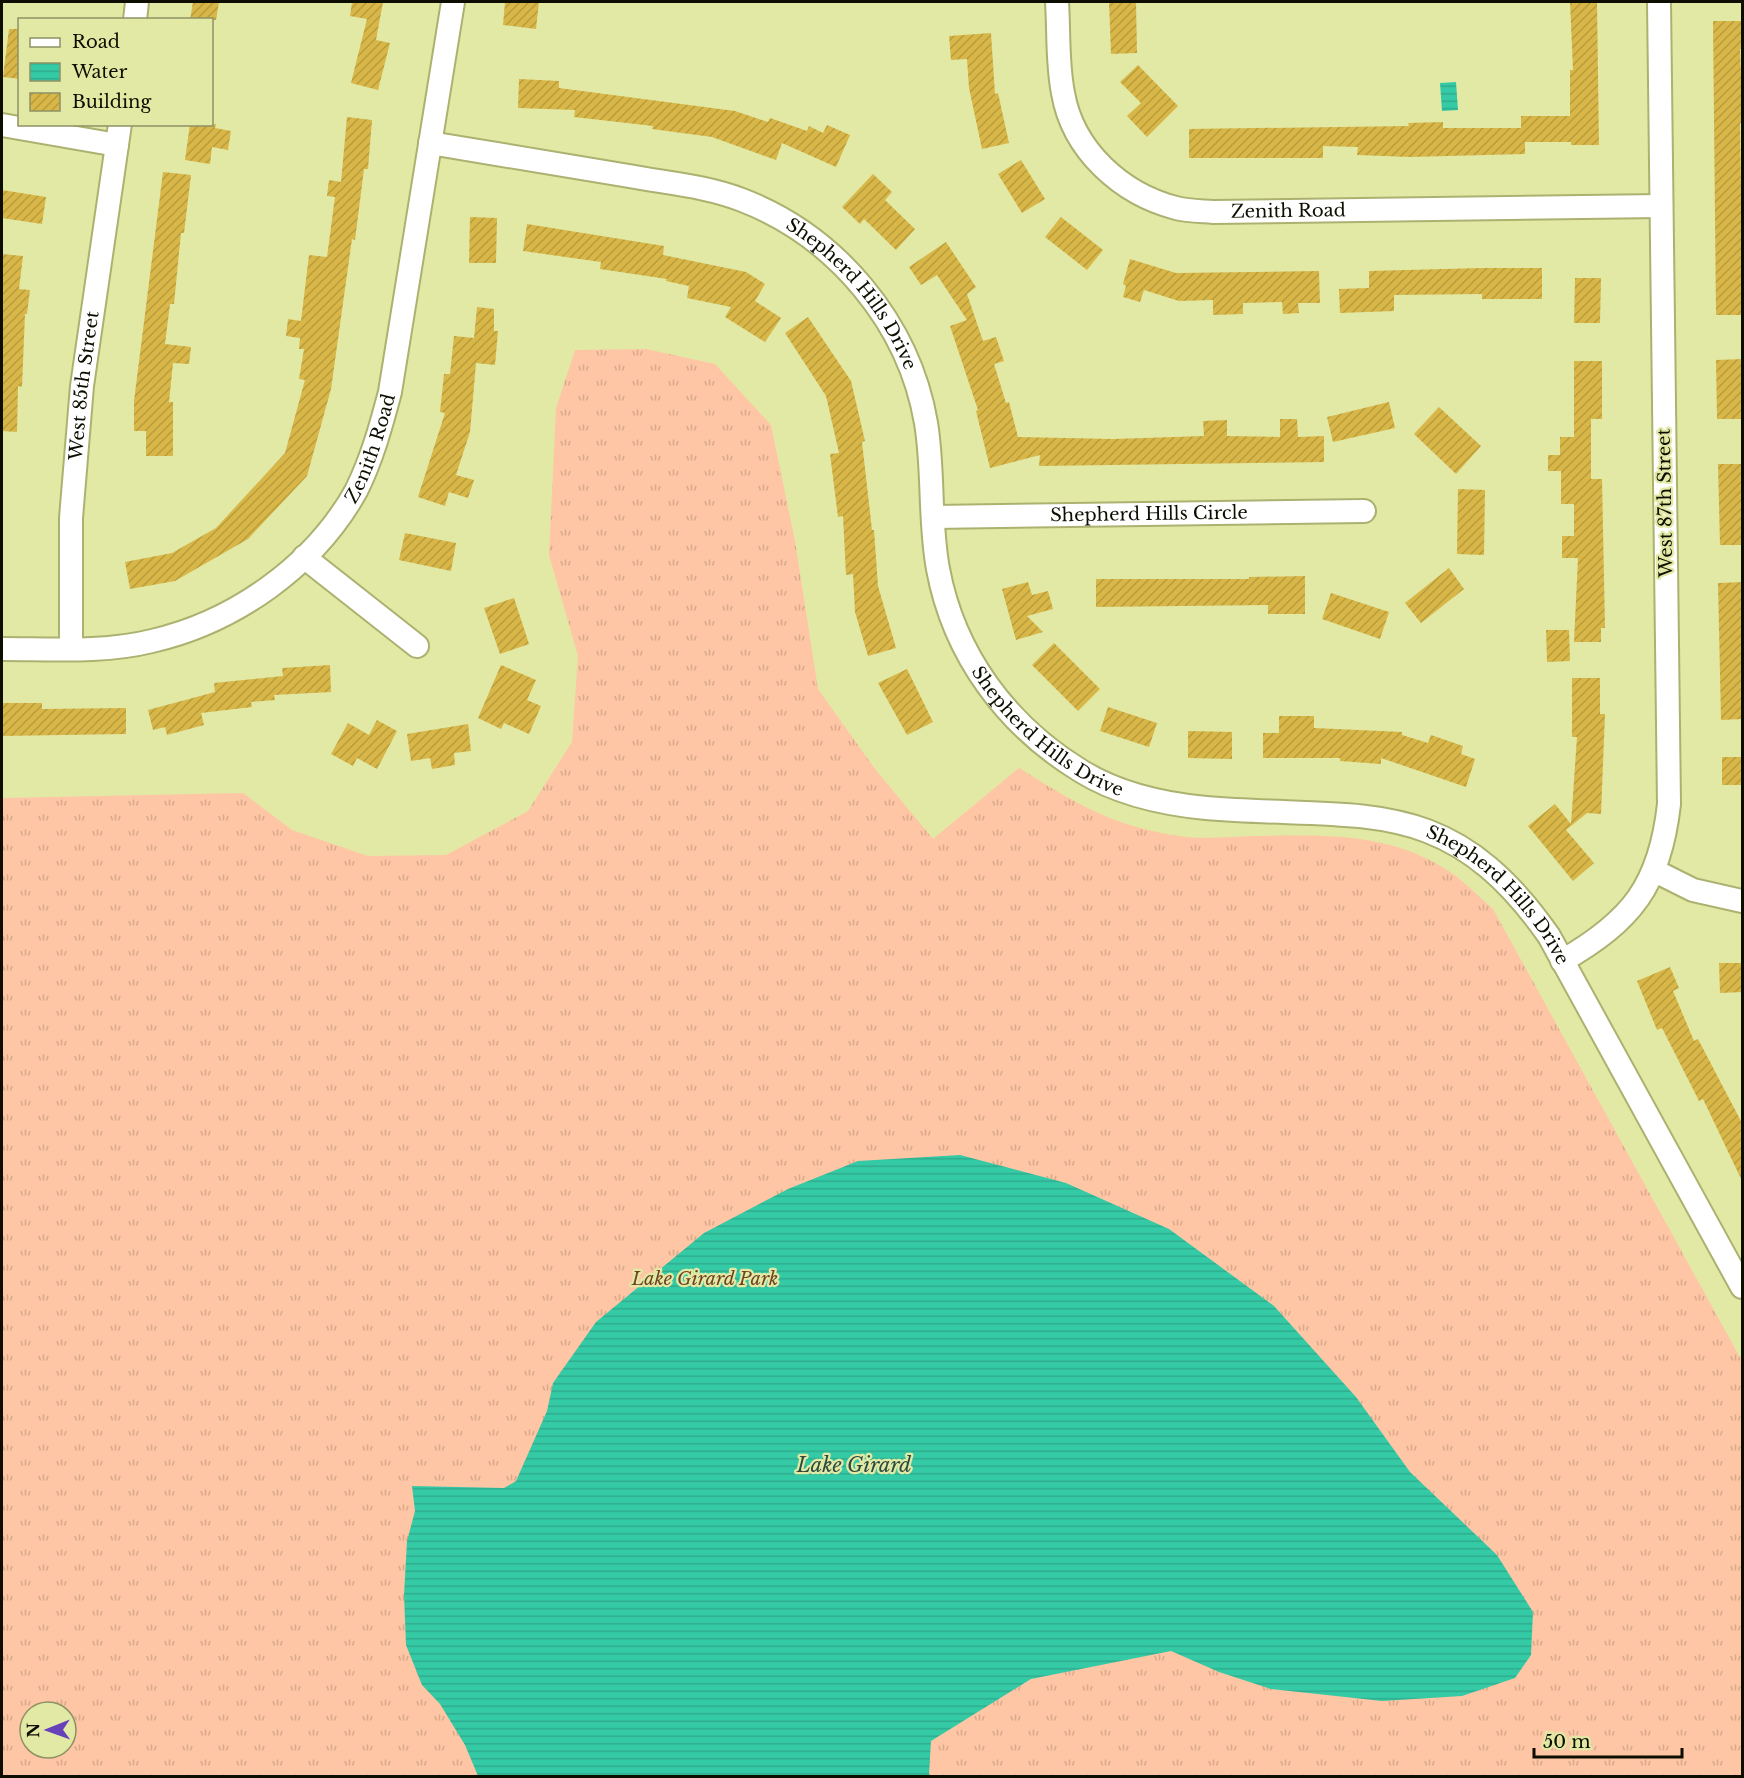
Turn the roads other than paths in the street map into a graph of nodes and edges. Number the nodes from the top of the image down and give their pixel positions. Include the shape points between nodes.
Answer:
1 (137, 2) edge
2 (453, 2) edge
3 (1057, 2) edge
4 (1659, 2) edge
5 (135, 18) edge
6 (2, 125) edge
7 (118, 135) edge
8 (430, 143) junction
9 (1662, 206) junction
10 (1364, 511) dead end
11 (933, 517) junction
12 (303, 557) junction
13 (417, 646) dead end
14 (71, 649) junction
15 (2, 650) edge
16 (1655, 871) junction
17 (1743, 901) edge
18 (1562, 961) junction
19 (1743, 1287) edge

1 - 5 street
2 - 8 street, Zenith Road
3 - 9 street, Zenith Road via 1063,96 1075,128 1093,157 1118,181 1147,199 1179,209 1213,212
4 - 9 street, West 87th Street
6 - 7 street
7 - 14 street, West 85th Street via 82,386 71,518
8 - 11 street, Shepherd Hills Drive via 691,187 741,199 788,221 828,251 864,288 887,321 914,377 926,422
8 - 12 street, Zenith Road via 390,392 377,442 355,491 326,535
9 - 16 street, West 87th Street via 1669,804 1666,837
10 - 11 street, Shepherd Hills Circle
11 - 18 street, Shepherd Hills Drive via 938,569 951,617 973,665 1003,708 1040,743 1084,773 1112,786 1181,806 1380,816 1420,826 1495,870 1524,900
12 - 13 street
12 - 14 street, Zenith Road via 247,603 201,627 151,642
14 - 15 street, Zenith Road
16 - 17 street via 1693,890
16 - 18 street, West 87th Street via 1618,924
18 - 19 street, Shepherd Hills Drive

